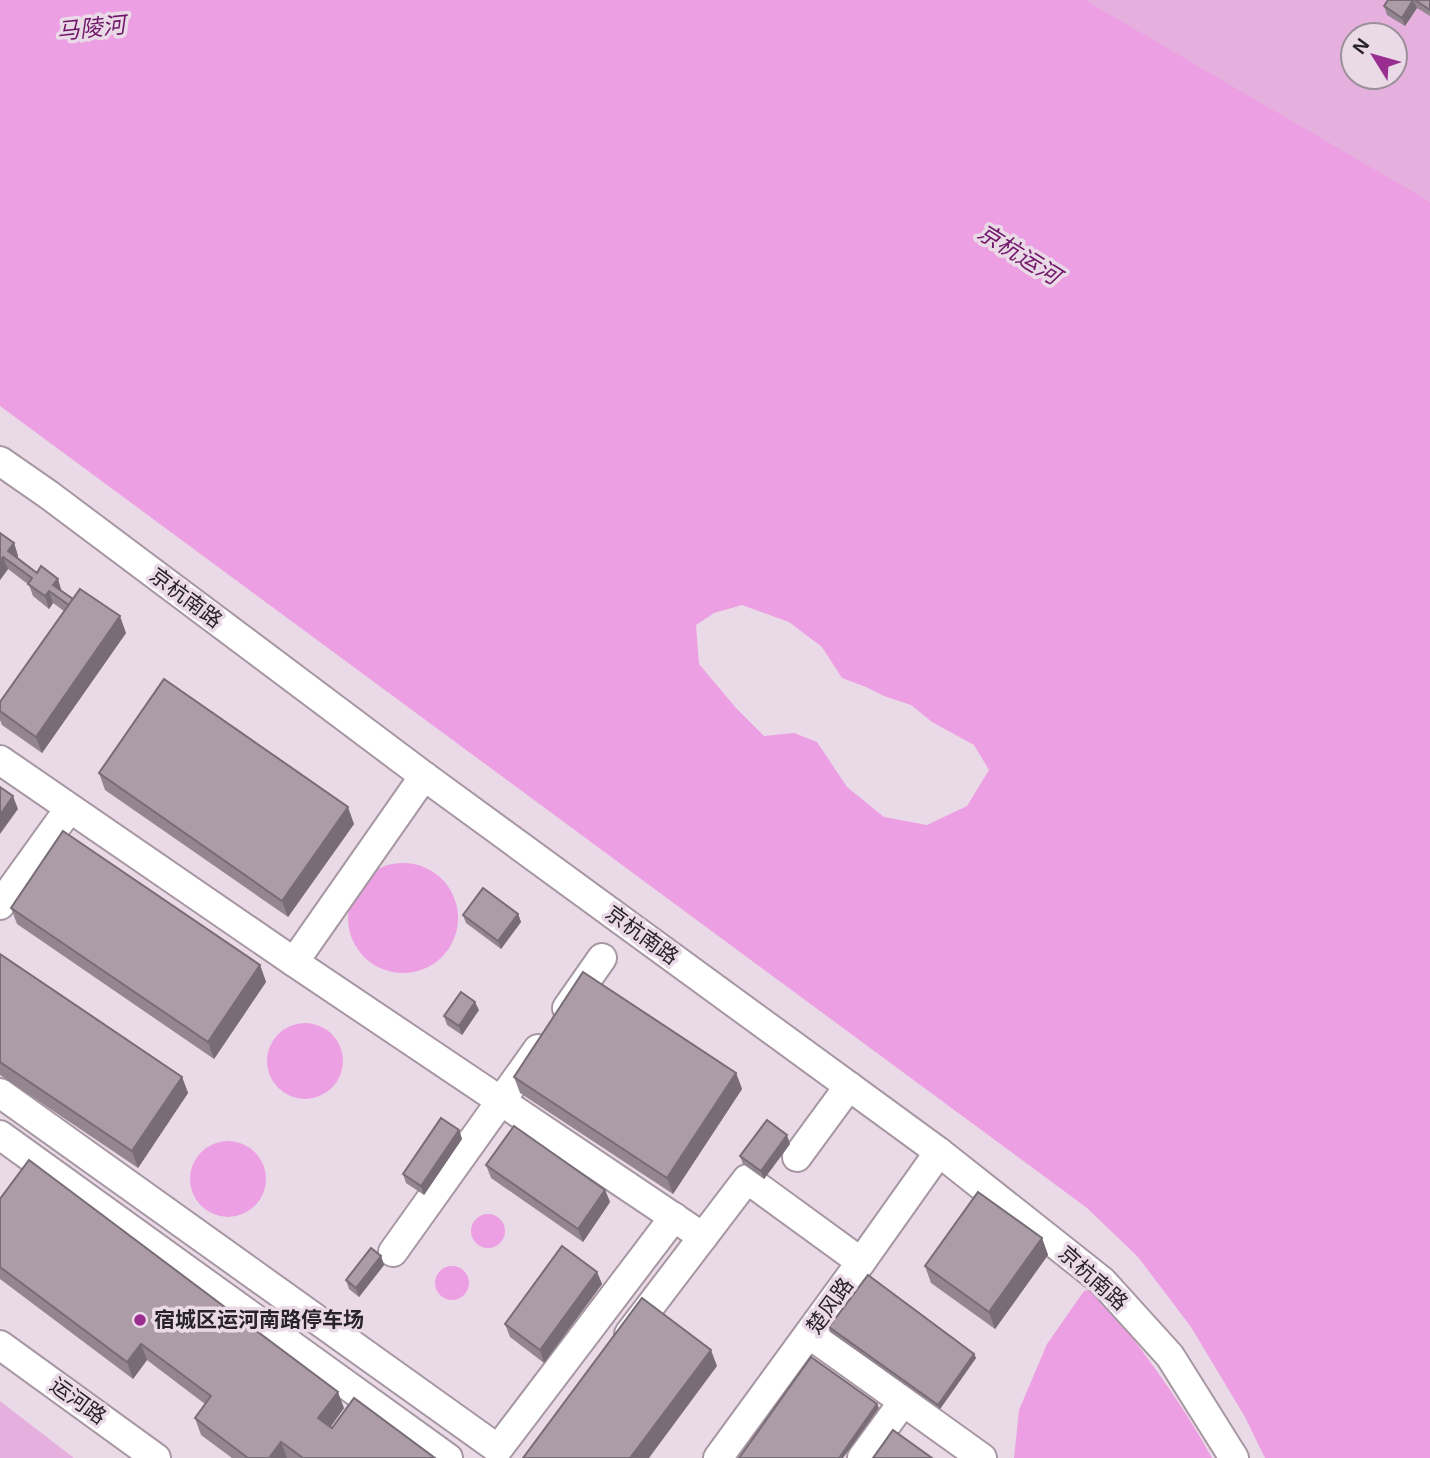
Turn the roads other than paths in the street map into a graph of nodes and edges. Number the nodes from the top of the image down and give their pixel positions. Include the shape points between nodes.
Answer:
1 (0, 461) edge
2 (0, 760) edge
3 (424, 776) junction
4 (69, 809) junction
5 (0, 905) edge
6 (603, 958) dead end
7 (294, 962) junction
8 (849, 1086) junction
9 (0, 1093) edge
10 (501, 1101) junction
11 (0, 1135) edge
12 (939, 1152) junction
13 (797, 1157) dead end
14 (674, 1217) junction
15 (703, 1237) junction
16 (393, 1252) dead end
17 (861, 1262) junction
18 (809, 1334) junction
19 (0, 1345) edge
20 (611, 1358) edge
21 (903, 1402) junction
22 (156, 1458) edge
23 (448, 1458) edge
24 (718, 1458) edge
25 (862, 1458) edge
26 (982, 1458) edge
27 (1234, 1458) edge

1 - 3 street, 京杭南路
2 - 4 street
3 - 7 street
3 - 8 street, 京杭南路
4 - 5 street
4 - 7 street
6 - 10 street
7 - 10 street
8 - 12 street, 京杭南路
8 - 13 street
9 - 14 street via 498,1449
10 - 14 street
10 - 16 street
11 - 23 street via 355,1406
12 - 17 street, 楚风路
12 - 27 street, 京杭南路 via 1102,1281 1170,1356
14 - 15 street
15 - 17 street via 747,1179
15 - 20 street
17 - 18 street, 楚风路
18 - 21 street
18 - 24 street, 楚风路
19 - 22 street, 运河路
21 - 25 street
21 - 26 street

